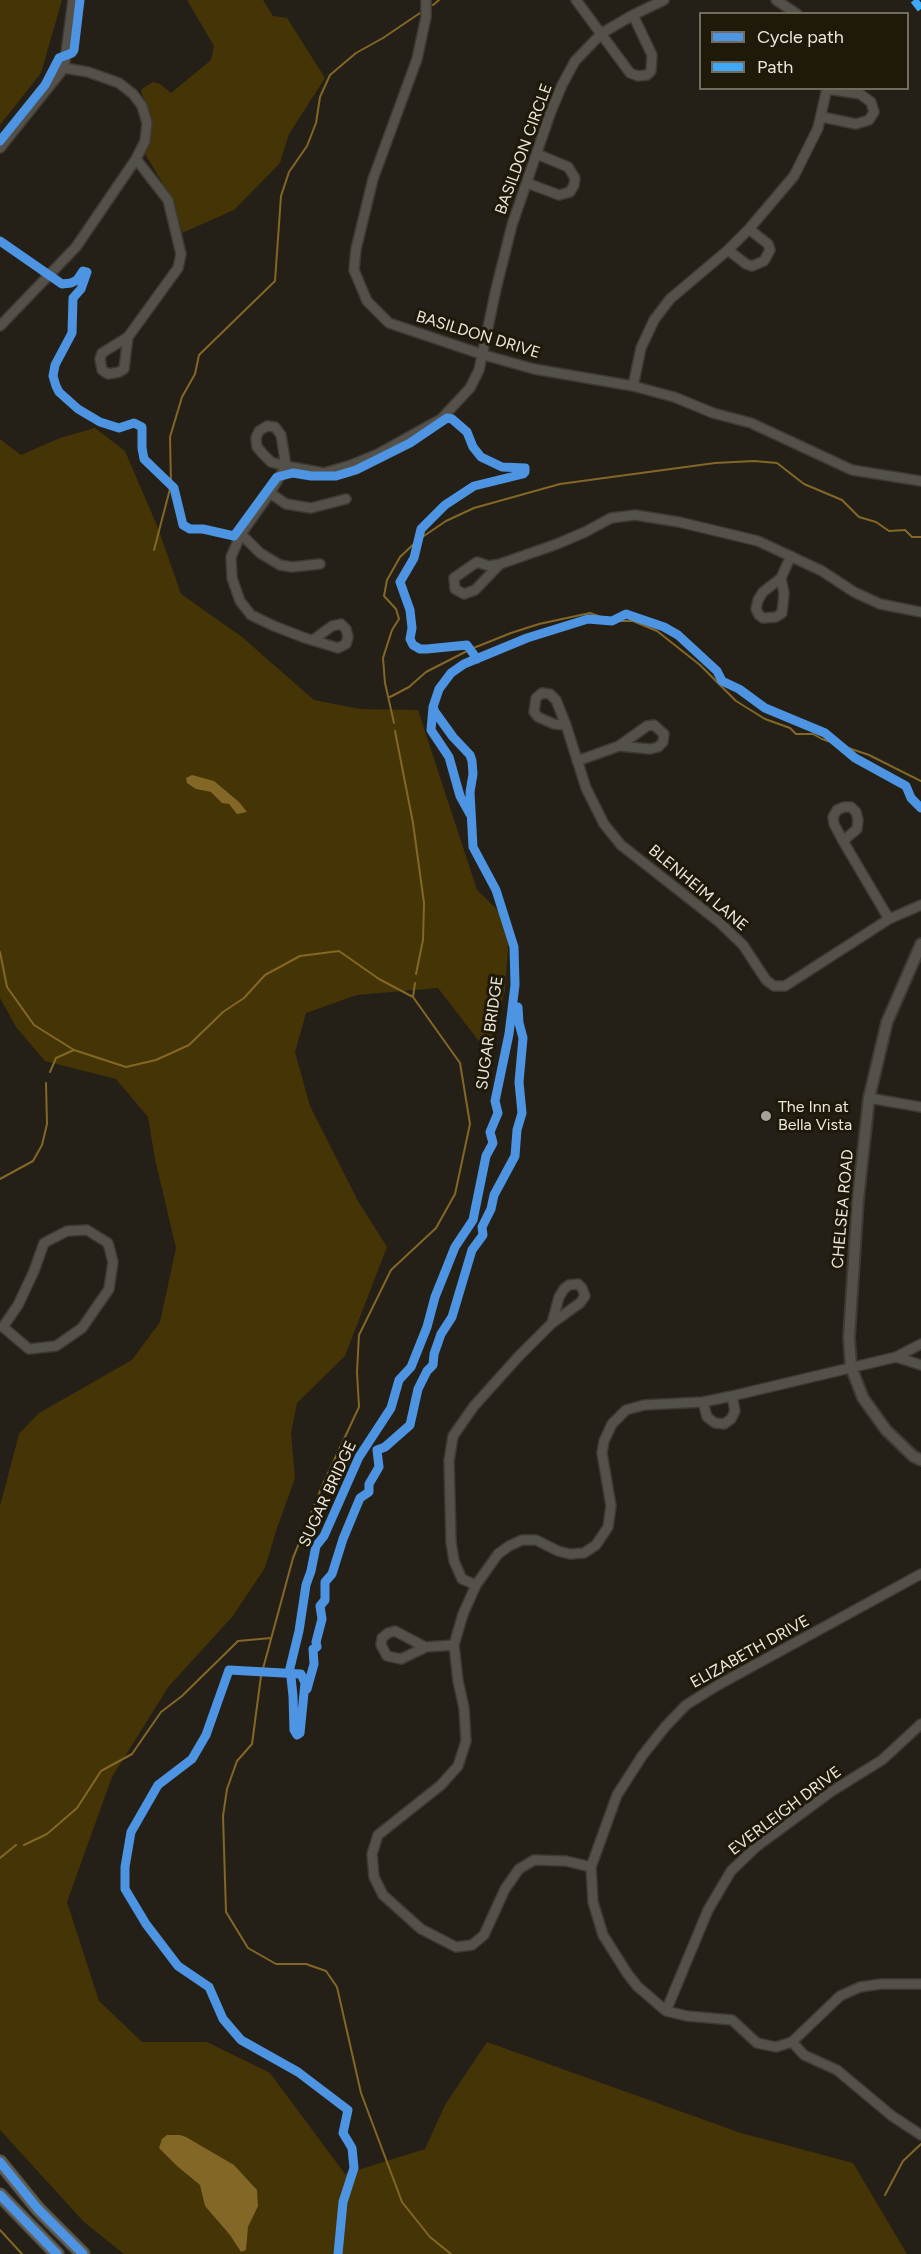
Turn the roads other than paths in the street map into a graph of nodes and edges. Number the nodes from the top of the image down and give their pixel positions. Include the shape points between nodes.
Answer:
1 (73, 0) edge
2 (426, 0) edge
3 (664, 0) edge
4 (776, 0) edge
5 (578, 1) edge
6 (794, 12) edge
7 (633, 15) junction
8 (602, 33) junction
9 (64, 68) junction
10 (827, 90) edge
11 (834, 90) edge
12 (822, 117) junction
13 (0, 148) edge
14 (537, 154) junction
15 (136, 159) junction
16 (528, 183) junction
17 (750, 229) junction
18 (728, 250) junction
19 (0, 326) edge
20 (128, 337) dead end
21 (484, 355) junction
22 (633, 386) junction
23 (921, 481) edge
24 (270, 493) junction
25 (346, 499) dead end
26 (241, 534) junction
27 (791, 556) junction
28 (320, 564) dead end
29 (500, 564) junction
30 (781, 578) dead end
31 (921, 612) edge
32 (313, 640) dead end
33 (566, 725) dead end
34 (619, 746) dead end
35 (577, 761) junction
36 (843, 841) dead end
37 (921, 905) edge
38 (890, 919) junction
39 (921, 944) edge
40 (869, 1098) junction
41 (921, 1107) edge
42 (552, 1323) dead end
43 (2, 1327) edge
44 (921, 1344) edge
45 (896, 1357) junction
46 (921, 1365) edge
47 (851, 1366) junction
48 (732, 1396) junction
49 (703, 1401) junction
50 (921, 1460) edge
51 (921, 1574) edge
52 (476, 1584) junction
53 (454, 1645) junction
54 (426, 1647) dead end
55 (921, 1724) edge
56 (591, 1867) junction
57 (921, 1984) edge
58 (666, 2011) junction
59 (792, 2042) junction
60 (921, 2135) edge
61 (0, 2162) edge
62 (0, 2195) edge
63 (57, 2254) edge
64 (83, 2254) edge

1 - 9 street
2 - 21 street, BASILDON DRIVE via 417,59 373,179 354,270 367,301 389,323
3 - 7 street, BASILDON CIRCLE
4 - 6 street
5 - 8 street
7 - 8 street, BASILDON CIRCLE
7 - 8 street via 652,54 651,71 646,75 630,73
8 - 14 street, BASILDON CIRCLE via 575,61 562,85
9 - 13 street
9 - 15 street via 119,83 133,94 147,123 145,141
10 - 12 street
11 - 12 street via 860,94 871,102 874,112 869,120 856,124
12 - 17 street via 794,176
14 - 16 street, BASILDON CIRCLE
14 - 16 street via 568,167 575,178 574,185 570,192 559,195
15 - 19 street via 76,247
15 - 20 street via 168,200 181,254 178,268
16 - 21 street, BASILDON CIRCLE via 498,278
17 - 18 street
17 - 18 street via 768,244 770,250 764,261 752,266
18 - 22 street via 670,299 654,320
21 - 22 street, BASILDON DRIVE via 534,369
21 - 24 street, BASILDON CIRCLE via 470,388 441,419 351,465 324,473 286,466
22 - 23 street, BASILDON DRIVE via 751,423 852,470
24 - 25 street via 286,504 310,508
24 - 26 street
26 - 28 street via 260,553 280,565
26 - 32 street via 231,557 232,578 240,601 251,615
27 - 29 street via 727,533 624,515
27 - 30 street
27 - 31 street via 880,604
29 - 29 street via 475,591 464,594 455,589 454,578 477,561 489,566
33 - 35 street, BLENHEIM LANE
34 - 35 street
35 - 38 street, BLENHEIM LANE via 604,824 621,845 727,930 774,986 799,979
36 - 38 street
37 - 38 street, BLENHEIM LANE
39 - 40 street, CHELSEA ROAD via 887,1022
40 - 41 street
40 - 47 street, CHELSEA ROAD via 850,1300
42 - 52 street via 474,1406 453,1436 449,1461 451,1542 462,1579
43 - 43 street via 29,1349 56,1346 82,1328 109,1289 113,1262 108,1243 87,1230 67,1232 44,1243 18,1305
44 - 45 street
45 - 46 street
45 - 47 street
47 - 48 street
47 - 50 street, CHELSEA ROAD via 863,1398 886,1430
48 - 49 street
48 - 49 street via 735,1411 724,1424 707,1417
49 - 52 street via 626,1410 606,1432 602,1453 611,1506 608,1527 596,1545 570,1554 536,1540 522,1540 498,1554
51 - 56 street, ELIZABETH DRIVE via 686,1706 642,1756 617,1795
52 - 53 street
53 - 54 street
53 - 56 street via 466,1741 458,1766 441,1785 378,1835 372,1854 374,1877 383,1895 421,1929 456,1947 472,1945 484,1935 519,1869 534,1860
55 - 58 street, EVERLEIGH DRIVE via 882,1760 832,1791 756,1847 731,1871 708,1910
56 - 58 street, ELIZABETH DRIVE via 593,1902 603,1935 632,1979
57 - 59 street via 860,1987 840,1996
58 - 59 street via 732,2020 757,2043 776,2047
59 - 60 street via 804,2055 837,2070
61 - 64 main road via 38,2209
62 - 63 main road

